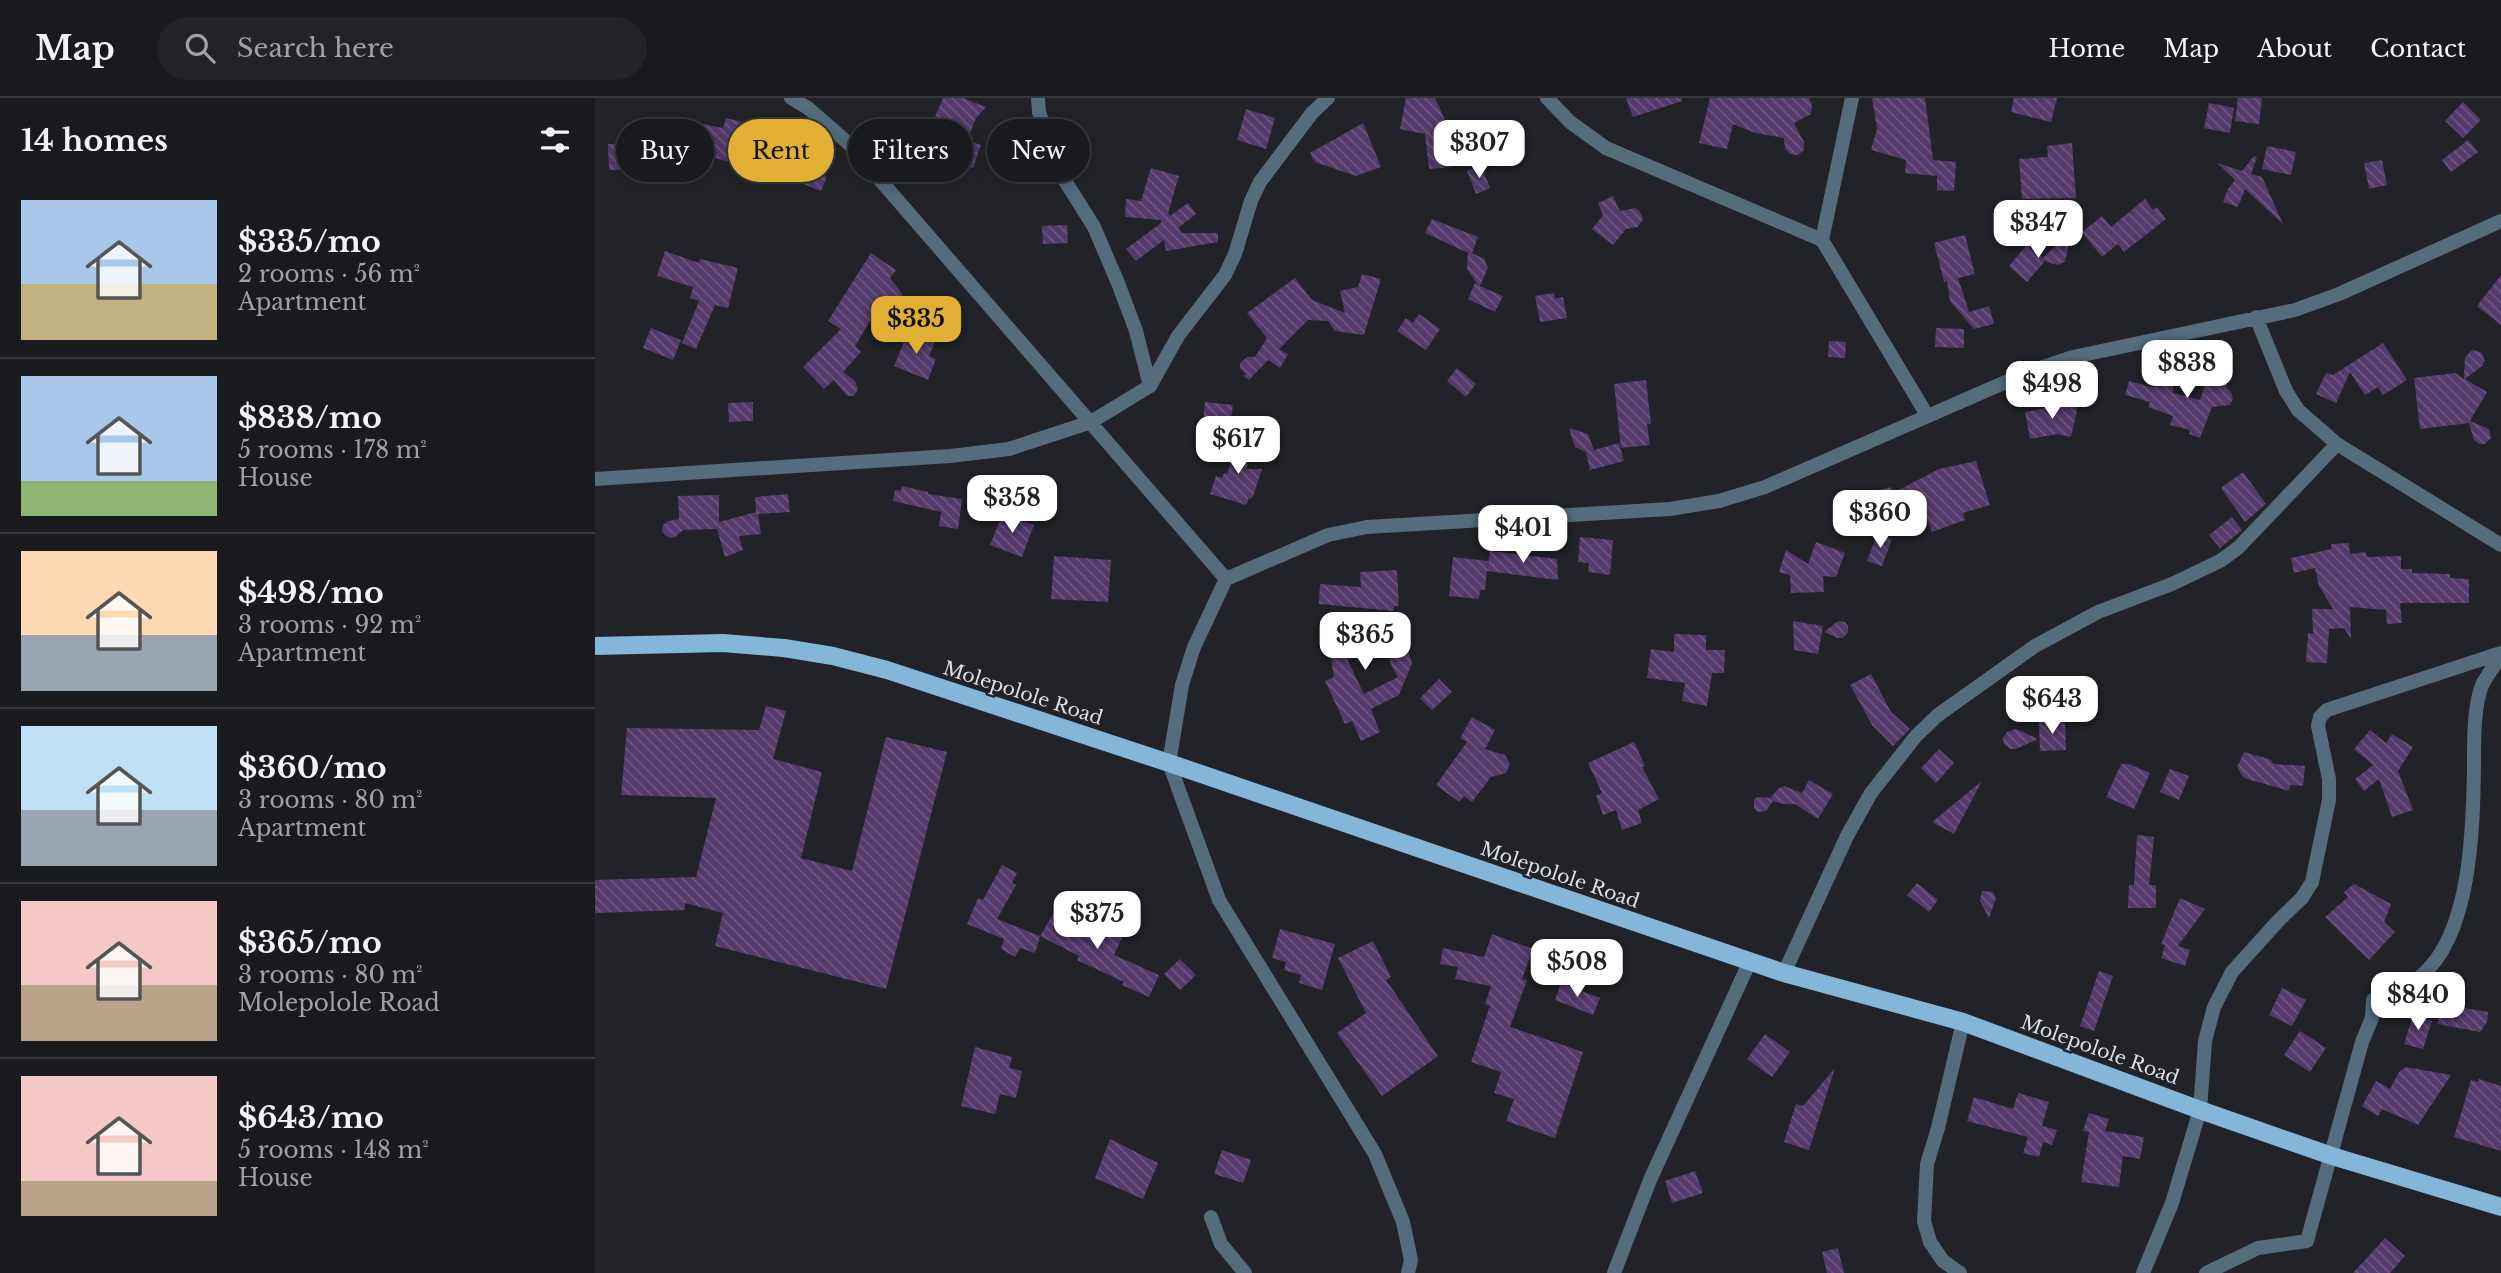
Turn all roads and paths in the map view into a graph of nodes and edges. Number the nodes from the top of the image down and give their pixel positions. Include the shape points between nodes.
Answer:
1 (791, 98) edge
2 (1038, 98) edge
3 (1328, 98) edge
4 (1547, 98) edge
5 (1852, 98) edge
6 (811, 103) edge
7 (2501, 221) edge
8 (1822, 240) junction
9 (2256, 317) junction
10 (1150, 386) junction
11 (1927, 415) junction
12 (1091, 422) junction
13 (2337, 443) junction
14 (595, 479) edge
15 (2501, 545) edge
16 (1226, 579) junction
17 (595, 646) edge
18 (2501, 654) edge
19 (1169, 762) junction
20 (1750, 961) junction
21 (1784, 973) junction
22 (1963, 1022) junction
23 (2200, 1110) junction
24 (2332, 1156) junction
25 (2501, 1207) edge
26 (1211, 1217) dead end
27 (1245, 1273) edge
28 (1408, 1273) edge
29 (1615, 1273) edge
30 (1960, 1273) edge
31 (2143, 1273) edge
32 (2206, 1273) edge

1 - 6 street
2 - 10 street via 1057,168 1094,228 1118,283
3 - 10 street via 1261,182 1225,275 1178,336
4 - 8 street via 1606,148
5 - 8 street
6 - 12 street
7 - 9 street via 2339,293 2295,310
8 - 11 street
9 - 11 street via 2073,357
9 - 13 street via 2298,410
10 - 12 street
11 - 16 street via 1765,487 1720,500 1669,509 1367,527 1328,535
12 - 14 street via 1009,449 950,456
12 - 16 street
13 - 15 street
13 - 21 street via 2238,548 2220,561 2098,612 2045,640 1938,715 1916,736 1871,793 1847,836
16 - 19 street via 1182,685
17 - 19 main road, Molepolole Road via 723,643 833,656
18 - 23 street via 2327,710 2320,717 2329,800 2312,882 2232,972 2214,1007 2205,1041
18 - 24 street via 2482,685 2475,727 2468,868 2455,926 2441,955 2420,977 2373,1000 2372,1018
19 - 20 main road, Molepolole Road
19 - 28 street via 1219,900 1375,1154 1403,1222 1411,1260
20 - 21 main road, Molepolole Road
20 - 29 street via 1650,1180
21 - 22 main road, Molepolole Road
22 - 23 main road, Molepolole Road
22 - 30 street via 1927,1164 1924,1221 1930,1242 1943,1261
23 - 24 main road, Molepolole Road
23 - 31 street via 2172,1203
24 - 25 main road, Molepolole Road
24 - 32 street via 2307,1241 2258,1248
26 - 27 street via 1221,1244

